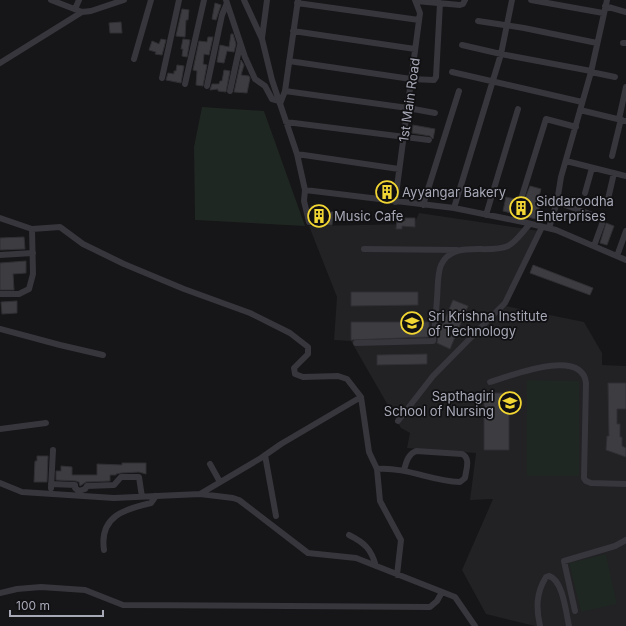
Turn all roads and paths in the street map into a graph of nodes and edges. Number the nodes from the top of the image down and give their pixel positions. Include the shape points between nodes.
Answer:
1 (79, 0) edge
2 (104, 0) edge
3 (124, 0) edge
4 (151, 0) edge
5 (179, 0) edge
6 (204, 0) edge
7 (244, 0) edge
8 (267, 0) edge
9 (415, 0) edge
10 (465, 0) edge
11 (512, 0) edge
12 (531, 0) edge
13 (53, 1) edge
14 (227, 1) edge
15 (297, 2) edge
16 (440, 3) junction
17 (606, 3) edge
18 (75, 9) junction
19 (99, 9) junction
20 (82, 12) junction
21 (626, 12) edge
22 (603, 13) junction
23 (419, 20) junction
24 (478, 20) dead end
25 (506, 25) junction
26 (293, 31) junction
27 (262, 39) junction
28 (241, 43) junction
29 (597, 43) junction
30 (462, 45) dead end
31 (415, 49) junction
32 (501, 54) junction
33 (134, 59) dead end
34 (289, 61) junction
35 (0, 63) edge
36 (591, 71) junction
37 (452, 72) dead end
38 (615, 77) dead end
39 (162, 78) dead end
40 (411, 79) junction
41 (493, 82) junction
42 (185, 84) dead end
43 (207, 86) dead end
44 (626, 88) edge
45 (230, 91) dead end
46 (285, 91) junction
47 (459, 91) dead end
48 (280, 102) junction
49 (582, 102) junction
50 (408, 108) junction
51 (518, 109) dead end
52 (580, 110) junction
53 (435, 113) dead end
54 (622, 120) edge
55 (286, 122) junction
56 (576, 127) junction
57 (404, 137) junction
58 (429, 140) dead end
59 (297, 154) junction
60 (612, 156) dead end
61 (566, 161) junction
62 (592, 168) junction
63 (400, 169) junction
64 (614, 173) junction
65 (626, 176) edge
66 (305, 190) junction
67 (585, 193) dead end
68 (522, 196) dead end
69 (608, 199) dead end
70 (395, 202) junction
71 (557, 202) junction
72 (423, 205) junction
73 (454, 208) junction
74 (486, 215) junction
75 (598, 217) dead end
76 (0, 218) edge
77 (309, 222) dead end
78 (530, 224) junction
79 (602, 224) dead end
80 (542, 227) junction
81 (549, 228) junction
82 (32, 229) junction
83 (626, 231) edge
84 (594, 246) junction
85 (364, 249) dead end
86 (461, 250) junction
87 (33, 252) junction
88 (0, 255) edge
89 (617, 256) junction
90 (626, 260) edge
91 (0, 294) edge
92 (0, 329) edge
93 (356, 343) dead end
94 (104, 355) dead end
95 (490, 382) dead end
96 (361, 397) junction
97 (398, 421) dead end
98 (46, 423) dead end
99 (0, 429) edge
100 (53, 450) dead end
101 (265, 455) junction
102 (210, 464) dead end
103 (377, 469) junction
104 (404, 470) junction
105 (220, 482) junction
106 (0, 483) edge
107 (51, 484) junction
108 (626, 484) edge
109 (50, 494) junction
110 (200, 494) junction
111 (156, 496) junction
112 (142, 497) junction
113 (276, 516) dead end
114 (349, 535) dead end
115 (626, 540) edge
116 (104, 550) dead end
117 (376, 566) junction
118 (397, 574) junction
119 (442, 592) junction
120 (0, 593) edge
121 (575, 611) dead end
122 (474, 626) edge
123 (540, 626) edge
124 (570, 626) edge

1 - 18 street
2 - 19 street
3 - 19 street
4 - 33 street
5 - 39 street
6 - 42 street
7 - 27 street
8 - 27 street
9 - 16 street
9 - 23 street, 1st Main Road via 420,13
10 - 16 street via 460,5
11 - 25 street
12 - 22 street
13 - 18 street
14 - 28 street
14 - 43 street
15 - 23 street
15 - 26 street
16 - 40 street via 436,77 430,81
17 - 21 street
17 - 22 street
18 - 20 street
19 - 20 street
20 - 35 street
22 - 29 street
23 - 31 street, 1st Main Road
24 - 25 street
25 - 29 street
25 - 32 street
26 - 31 street
26 - 34 street
27 - 48 street
28 - 45 street
28 - 48 street via 256,81 264,86 272,99
29 - 36 street
30 - 32 street
31 - 40 street, 1st Main Road
32 - 36 street
32 - 41 street
34 - 40 street
34 - 46 street
36 - 38 street
36 - 49 street
37 - 41 street
40 - 50 street, 1st Main Road
41 - 49 street
41 - 73 street
44 - 54 street
46 - 48 street
46 - 50 street
47 - 72 street
48 - 55 street
49 - 52 street
50 - 53 street
50 - 57 street, 1st Main Road
51 - 74 street
52 - 54 street
52 - 56 street
54 - 60 street
55 - 57 street
55 - 59 street
56 - 61 street
56 - 68 street via 546,119
57 - 58 street
57 - 63 street, 1st Main Road
59 - 63 street
59 - 66 street
61 - 62 street
61 - 71 street
62 - 64 street
62 - 67 street
63 - 70 street, 1st Main Road
64 - 65 street
64 - 69 street
66 - 70 street
66 - 77 street via 304,201
70 - 72 street
71 - 75 street
71 - 81 street
72 - 73 street
73 - 74 street
74 - 78 street
76 - 82 street
78 - 80 street
78 - 86 street via 510,245 501,248
79 - 84 street
80 - 81 street
80 - 97 street via 505,303 433,376
81 - 84 street
82 - 87 street
82 - 96 street via 60,227 83,244 124,264 250,313 290,333 308,347 308,354 294,368 295,374 304,377 338,376 348,379
83 - 89 street
84 - 89 street
85 - 86 street
86 - 93 street via 450,254 441,265 433,342
87 - 88 street
87 - 91 street via 33,274 29,290 19,294
89 - 90 street
92 - 94 street
95 - 108 street via 547,366 567,366 581,370 586,383 584,478 591,483
96 - 101 street
96 - 103 street via 369,452
98 - 99 street
100 - 107 street
101 - 105 street
101 - 113 street
102 - 105 street
103 - 104 street
103 - 118 street via 380,501 401,540
104 - 104 street via 410,455 416,451 457,453 467,459 465,478 460,482 436,480
105 - 110 street
106 - 109 street via 22,492
107 - 109 street
107 - 112 street via 75,485 79,491 86,489 87,486 114,485 121,477 139,477
109 - 112 street
110 - 111 street
110 - 117 street via 239,500 308,553 356,558
111 - 112 street
111 - 116 street via 151,503 128,509 113,517 104,534
114 - 117 street via 366,546
115 - 121 street via 615,546 564,561
117 - 118 street
118 - 119 street
119 - 120 street via 430,607 123,605 85,590 41,587
119 - 122 street via 455,597
123 - 124 street via 537,601 544,580 549,576 556,579 560,587

